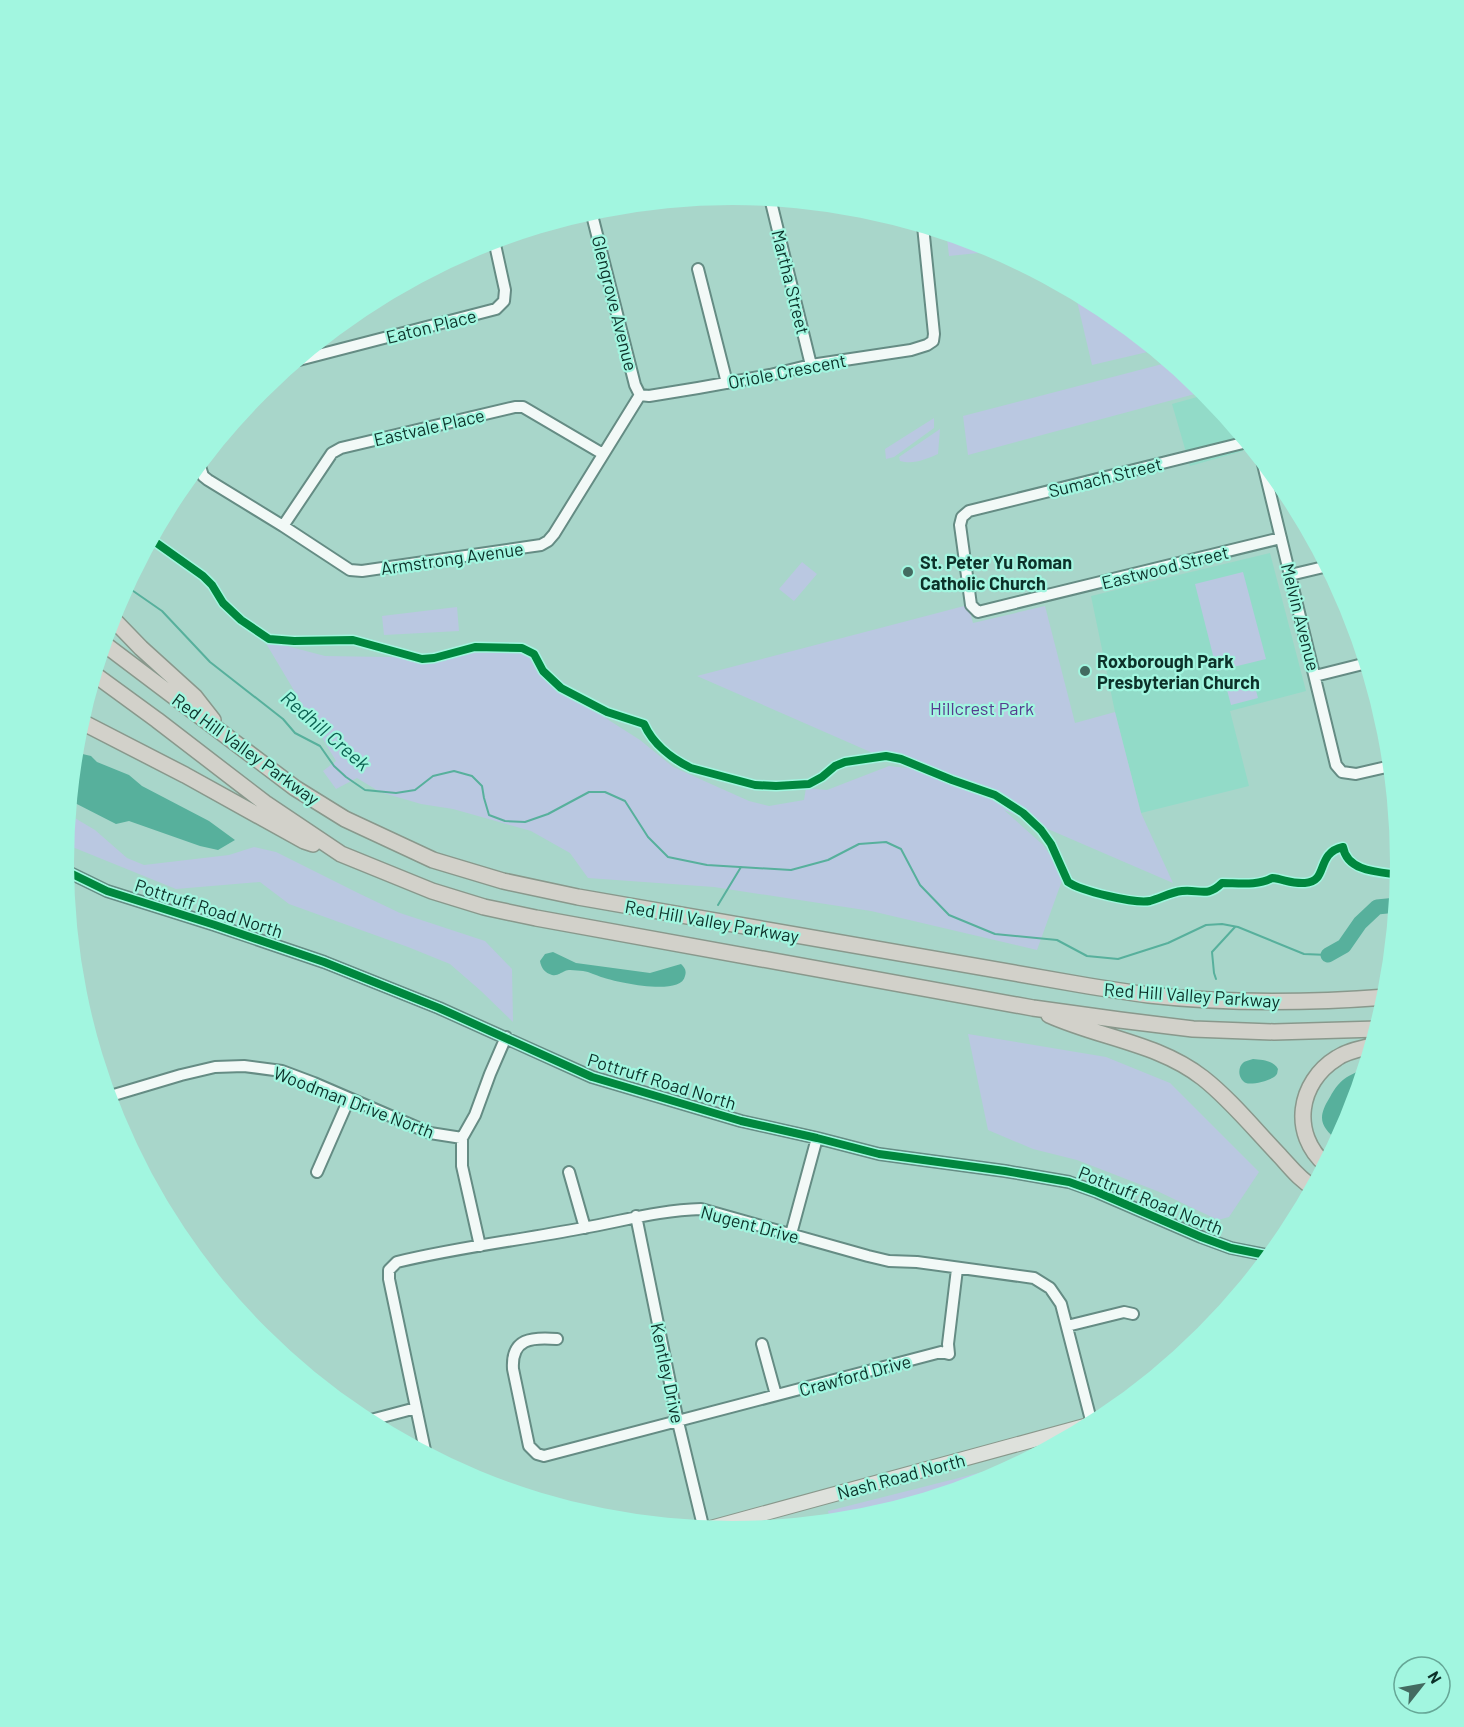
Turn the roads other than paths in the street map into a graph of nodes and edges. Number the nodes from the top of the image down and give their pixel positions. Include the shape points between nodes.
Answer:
1 (772, 206) edge
2 (593, 220) edge
3 (924, 234) edge
4 (496, 249) edge
5 (698, 270) dead end
6 (312, 357) edge
7 (811, 365) junction
8 (727, 383) junction
9 (640, 395) junction
10 (1239, 444) edge
11 (603, 454) junction
12 (202, 473) edge
13 (1271, 485) edge
14 (283, 526) junction
15 (1281, 538) junction
16 (1321, 568) edge
17 (1290, 575) junction
18 (978, 612) joint
19 (119, 625) edge
20 (110, 648) edge
21 (1360, 665) edge
22 (1315, 676) junction
23 (100, 679) edge
24 (88, 725) edge
25 (224, 735) junction
26 (1383, 768) edge
27 (342, 854) junction
28 (74, 875) edge
29 (1377, 998) edge
30 (1033, 1008) junction
31 (1369, 1029) edge
32 (506, 1037) junction
33 (1364, 1048) edge
34 (116, 1094) edge
35 (348, 1099) junction
36 (462, 1138) junction
37 (817, 1138) junction
38 (1321, 1159) edge
39 (317, 1172) dead end
40 (569, 1172) dead end
41 (1307, 1183) edge
42 (636, 1216) junction
43 (585, 1228) junction
44 (791, 1234) junction
45 (480, 1246) junction
46 (1261, 1254) edge
47 (957, 1269) junction
48 (1132, 1314) dead end
49 (1067, 1326) junction
50 (557, 1339) dead end
51 (762, 1344) dead end
52 (776, 1395) junction
53 (416, 1408) junction
54 (1093, 1414) edge
55 (378, 1418) edge
56 (678, 1422) junction
57 (1066, 1431) edge
58 (424, 1445) edge
59 (701, 1521) edge
60 (732, 1522) edge

1 - 7 street, Martha Street
2 - 9 street, Glengrove Avenue
3 - 7 street, Oriole Crescent via 933,341 911,350
4 - 6 street, Eaton Place via 505,290 504,301 496,309
5 - 8 street
7 - 8 street, Oriole Crescent
8 - 9 street, Oriole Crescent
9 - 11 street, Armstrong Avenue
10 - 18 street, Sumach Street via 969,511 961,519 960,527 970,603
11 - 14 street, Eastvale Place via 523,407 515,407 341,448 332,453
11 - 14 street, Armstrong Avenue via 554,534 541,545 362,571 350,570
12 - 14 street, Armstrong Avenue
13 - 15 street, Melvin Avenue
15 - 17 street, Melvin Avenue
15 - 18 street, Eastwood Street
16 - 17 street
17 - 22 street, Melvin Avenue
19 - 25 highway via 195,697
20 - 25 highway, Red Hill Valley Parkway
21 - 22 street
22 - 26 street, Melvin Avenue via 1336,765 1342,772 1356,774
23 - 27 highway, Red Hill Valley Parkway via 265,803
24 - 27 highway via 304,841
25 - 29 highway, Red Hill Valley Parkway via 295,788 345,819 433,860 504,881 1150,995 1299,1002
27 - 30 highway, Red Hill Valley Parkway via 432,891 484,907
28 - 32 street, Pottruff Road North via 107,891 324,962
30 - 31 highway, Red Hill Valley Parkway via 1193,1029
30 - 41 highway via 1148,1048 1203,1078
32 - 36 street
32 - 37 street, Pottruff Road North via 592,1077 741,1121
33 - 38 highway via 1335,1058 1309,1087 1303,1111 1304,1128 1308,1142
34 - 35 street, Woodman Drive North via 215,1067 244,1066 282,1071
35 - 36 street, Woodman Drive North via 430,1133
35 - 39 street
36 - 45 street via 462,1166
37 - 44 street
37 - 46 street, Pottruff Road North via 879,1154 1069,1182 1201,1238
40 - 43 street
42 - 43 street, Nugent Drive
42 - 44 street, Nugent Drive via 701,1209
42 - 56 street, Kentley Drive
43 - 45 street, Nugent Drive
44 - 47 street, Nugent Drive via 889,1261
45 - 53 street, Nugent Drive via 396,1262 389,1270
47 - 49 street, Nugent Drive via 1034,1278 1050,1288 1061,1304
47 - 52 street, Crawford Drive via 949,1353
48 - 49 street via 1124,1312
49 - 54 street, Nugent Drive
50 - 56 street, Crawford Drive via 538,1337 525,1341 512,1356 529,1446 537,1454 553,1454
51 - 52 street
52 - 56 street, Crawford Drive
53 - 55 street
53 - 58 street, Nugent Drive
56 - 59 street, Kentley Drive
57 - 60 main road, Nash Road North

